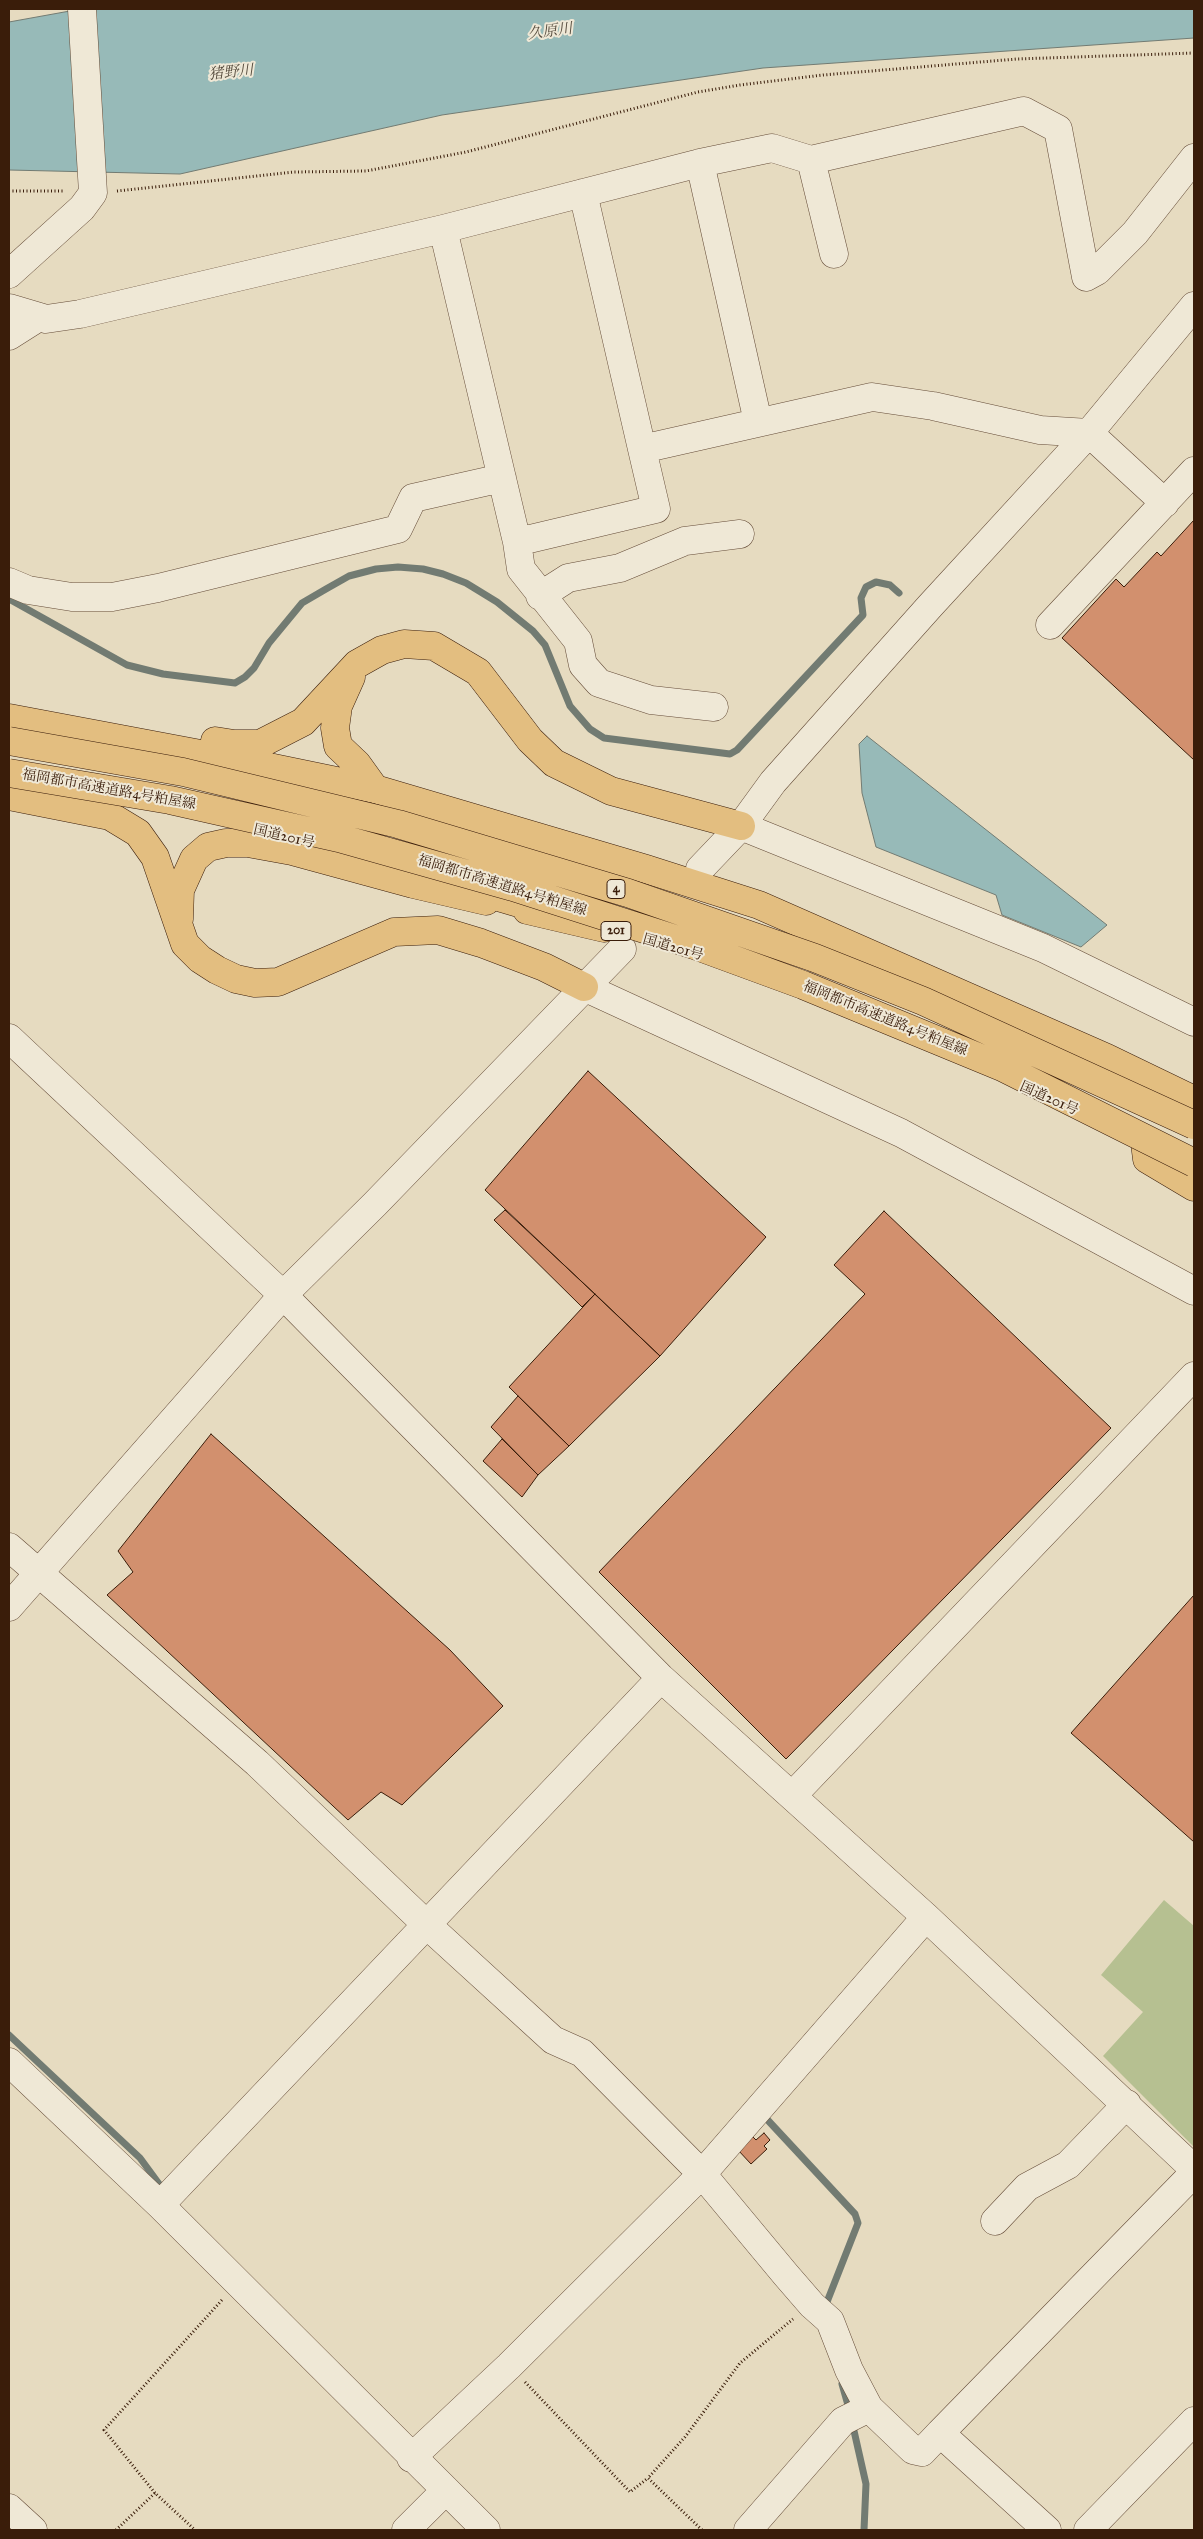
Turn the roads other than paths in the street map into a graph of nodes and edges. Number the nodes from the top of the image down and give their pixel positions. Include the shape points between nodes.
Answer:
1 (82, 9) edge
2 (1194, 158) edge
3 (811, 160) junction
4 (700, 163) junction
5 (583, 193) junction
6 (443, 229) junction
7 (834, 254) dead end
8 (9, 274) edge
9 (1194, 306) edge
10 (18, 318) edge
11 (758, 422) junction
12 (1089, 433) junction
13 (642, 449) junction
14 (1194, 471) edge
15 (502, 478) junction
16 (1165, 503) junction
17 (740, 534) dead end
18 (517, 542) junction
19 (9, 582) edge
20 (540, 596) junction
21 (1050, 625) dead end
22 (357, 664) junction
23 (714, 707) dead end
24 (9, 712) edge
25 (9, 718) edge
26 (9, 741) edge
27 (9, 773) edge
28 (9, 778) edge
29 (374, 789) junction
30 (9, 796) edge
31 (740, 826) junction
32 (700, 869) dead end
33 (179, 928) junction
34 (604, 928) junction
35 (622, 949) dead end
36 (584, 987) junction
37 (1194, 1022) edge
38 (9, 1038) edge
39 (1194, 1100) edge
40 (1194, 1125) edge
41 (1145, 1142) junction
42 (1194, 1163) edge
43 (1194, 1169) edge
44 (1194, 1187) edge
45 (1194, 1290) edge
46 (283, 1295) junction
47 (1194, 1376) edge
48 (9, 1547) edge
49 (38, 1572) junction
50 (9, 1607) edge
51 (660, 1678) junction
52 (792, 1796) junction
53 (926, 1917) junction
54 (426, 1924) junction
55 (9, 2062) edge
56 (1127, 2104) junction
57 (1194, 2169) edge
58 (1194, 2173) edge
59 (702, 2174) junction
60 (160, 2205) junction
61 (995, 2220) dead end
62 (869, 2408) junction
63 (1194, 2421) edge
64 (940, 2433) junction
65 (411, 2458) junction
66 (445, 2491) junction
67 (9, 2508) edge
68 (33, 2530) edge
69 (406, 2530) edge
70 (486, 2530) edge
71 (748, 2530) edge
72 (1047, 2530) edge
73 (1088, 2530) edge

1 - 8 street via 93,189 82,208
2 - 3 street via 1135,233 1097,271 1086,277 1058,129 1024,111
3 - 4 street via 772,148
3 - 7 street
4 - 5 street
4 - 11 street
5 - 6 street
5 - 13 street
6 - 10 street via 80,314 46,319
6 - 15 street
9 - 12 street
11 - 12 street via 872,397 933,406 1040,430
11 - 13 street
12 - 16 street
12 - 31 street via 773,782
13 - 18 street via 656,509
14 - 16 street
15 - 18 street
15 - 19 street via 413,498 398,529 121,595 72,597 28,590
16 - 21 street
17 - 20 street via 685,541 620,568 568,578
18 - 20 street via 521,569
20 - 23 street via 578,641 583,666 599,683 652,700
22 - 24 highway via 303,722 260,744 234,744 69,715
22 - 29 highway via 338,706 335,728 338,746
22 - 31 highway via 382,650 404,644 434,646 478,672 530,740 554,763 611,791
25 - 29 highway
26 - 40 highway, 福岡都市高速道路4号粕屋線 / 4, bridge via 183,772 398,824 628,893 815,958 924,1001
27 - 42 highway, 福岡都市高速道路4号粕屋線, bridge via 170,800 339,838 513,887 694,945 803,985 1002,1067
28 - 34 highway, 国道201号 / 201 via 307,842
29 - 39 highway via 759,905 1107,1058
30 - 33 highway via 110,816 138,833 155,857
31 - 32 street
31 - 37 street via 1043,948
33 - 34 highway via 180,890 194,859 208,847 248,843
33 - 36 highway via 185,944 200,959 217,970 255,983 278,982 394,932 438,930 544,967
34 - 41 highway, 国道201号 / 201 via 710,959 932,1047
35 - 36 street
36 - 45 street via 900,1132
36 - 46 street
38 - 46 street
41 - 43 highway, 国道201号 / 201
41 - 44 highway via 1147,1159
46 - 49 street
46 - 51 street
47 - 52 street
48 - 49 street
49 - 50 street
49 - 54 street via 257,1762
51 - 52 street
51 - 54 street
52 - 53 street
53 - 56 street
53 - 59 street
54 - 59 street via 554,2040 582,2053
54 - 60 street
55 - 60 street
56 - 57 street
56 - 61 street via 1068,2165 1027,2188
58 - 64 street
59 - 62 street via 812,2305 830,2321 849,2370
59 - 65 street via 509,2366
60 - 65 street
62 - 64 street via 913,2450 922,2452
62 - 71 street via 843,2421
63 - 73 street
64 - 72 street
65 - 66 street
66 - 69 street
66 - 70 street
67 - 68 street

